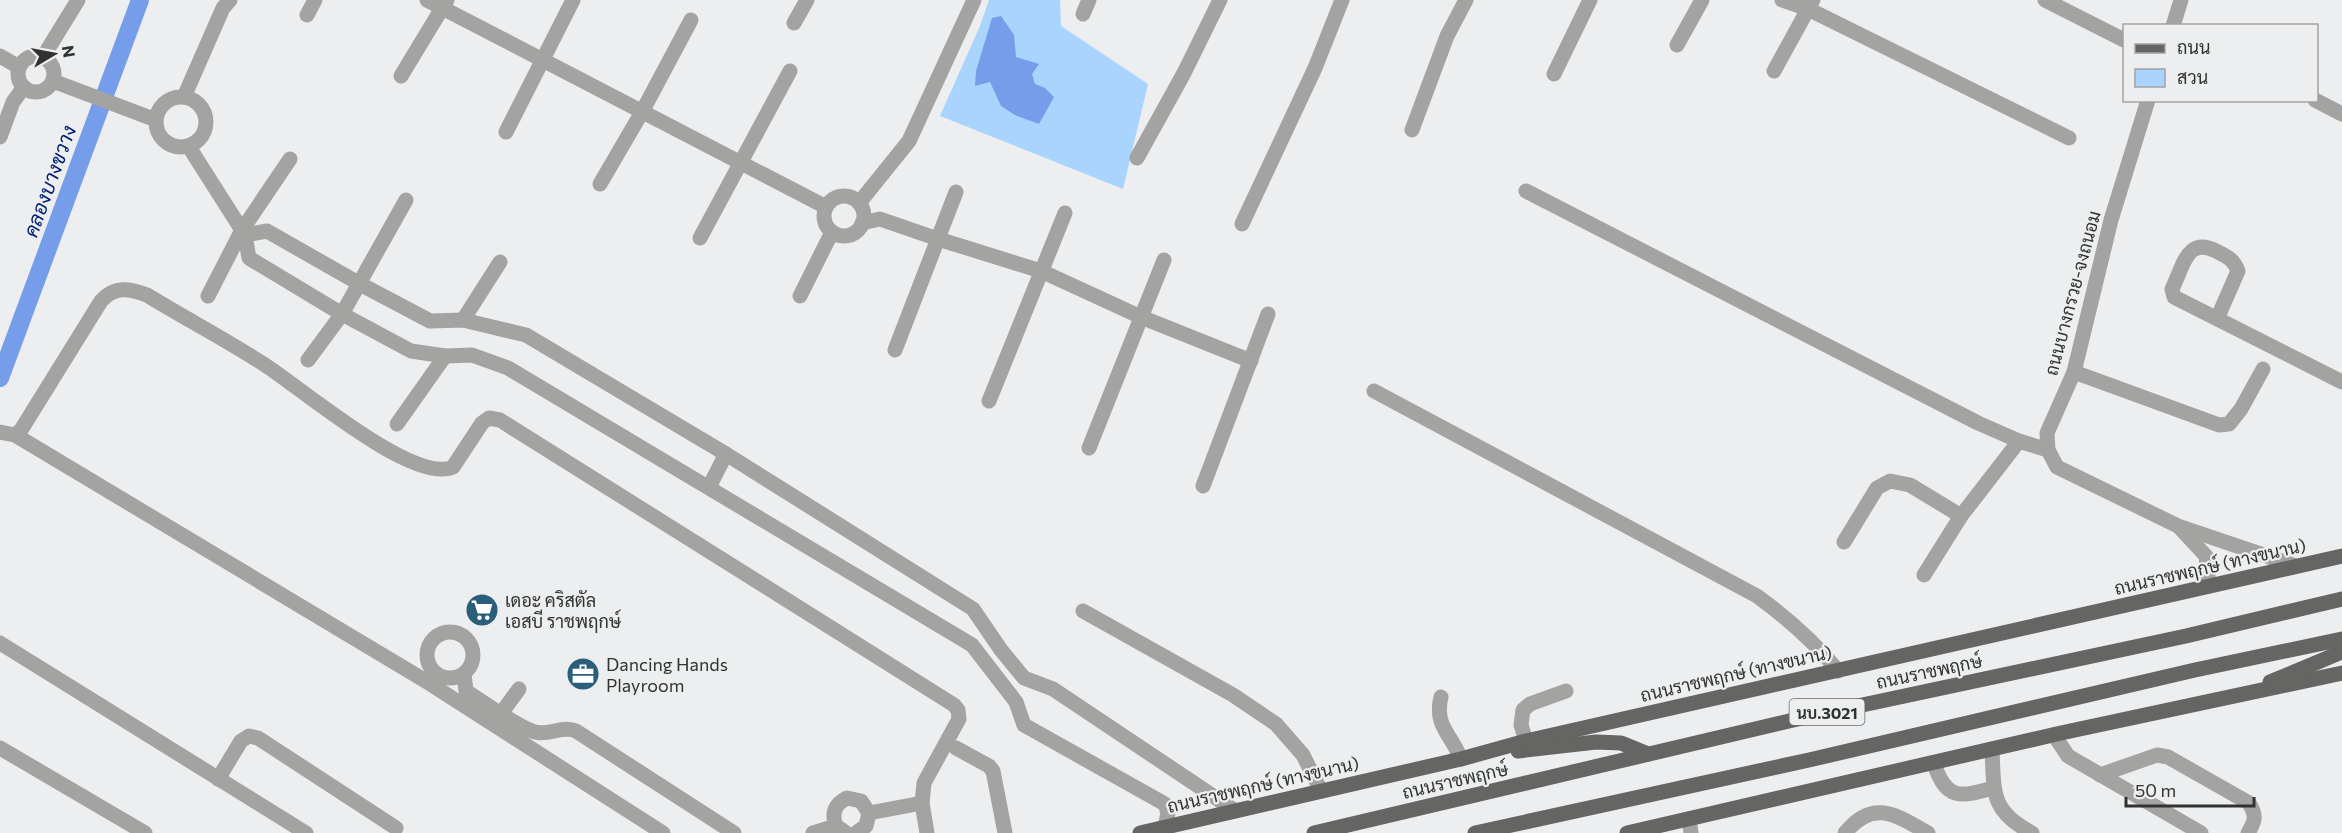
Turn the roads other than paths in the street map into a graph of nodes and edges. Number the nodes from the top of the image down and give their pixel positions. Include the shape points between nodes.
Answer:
1 (78, 0) edge
2 (230, 0) edge
3 (315, 0) edge
4 (427, 0) edge
5 (573, 0) edge
6 (807, 0) edge
7 (1221, 0) edge
8 (1342, 0) edge
9 (1466, 0) edge
10 (1590, 0) edge
11 (1702, 0) edge
12 (1782, 0) edge
13 (2045, 0) edge
14 (2181, 0) edge
15 (970, 2) edge
16 (445, 4) edge
17 (1811, 4) edge
18 (307, 15) dead end
19 (691, 20) dead end
20 (794, 23) dead end
21 (2174, 24) edge
22 (2123, 39) edge
23 (1677, 45) dead end
24 (0, 56) edge
25 (43, 57) junction
26 (542, 59) junction
27 (20, 67) junction
28 (790, 71) dead end
29 (1774, 71) dead end
30 (1554, 74) dead end
31 (401, 76) dead end
32 (53, 81) junction
33 (24, 87) junction
34 (184, 97) junction
35 (2147, 102) edge
36 (2318, 102) edge
37 (642, 112) junction
38 (2342, 114) edge
39 (156, 120) junction
40 (1412, 130) dead end
41 (506, 132) dead end
42 (0, 137) edge
43 (2069, 138) dead end
44 (189, 147) junction
45 (1137, 158) dead end
46 (290, 159) dead end
47 (741, 164) junction
48 (600, 184) dead end
49 (1526, 191) dead end
50 (956, 192) dead end
51 (406, 200) dead end
52 (859, 203) junction
53 (826, 207) junction
54 (1065, 213) dead end
55 (862, 223) junction
56 (1242, 224) dead end
57 (832, 232) junction
58 (244, 233) junction
59 (700, 238) dead end
60 (938, 239) junction
61 (1164, 260) dead end
62 (500, 262) dead end
63 (1041, 271) junction
64 (360, 284) junction
65 (208, 296) dead end
66 (800, 296) dead end
67 (1268, 314) dead end
68 (342, 315) junction
69 (1142, 317) junction
70 (2217, 319) junction
71 (464, 320) junction
72 (895, 350) dead end
73 (444, 356) junction
74 (308, 360) dead end
75 (1251, 361) junction
76 (2263, 369) dead end
77 (2074, 372) junction
78 (2342, 382) edge
79 (1374, 391) dead end
80 (989, 401) dead end
81 (397, 424) dead end
82 (10, 433) edge
83 (2019, 441) junction
84 (1089, 448) dead end
85 (2049, 450) junction
86 (726, 454) junction
87 (1203, 486) dead end
88 (710, 487) junction
89 (1961, 516) junction
90 (2178, 526) junction
91 (1844, 542) dead end
92 (2342, 556) edge
93 (2296, 566) junction
94 (1924, 575) dead end
95 (2209, 586) junction
96 (2342, 599) edge
97 (1083, 611) dead end
98 (2342, 639) edge
99 (0, 643) edge
100 (2342, 652) edge
101 (1838, 670) junction
102 (2342, 673) edge
103 (464, 674) junction
104 (428, 675) junction
105 (519, 688) dead end
106 (1566, 691) dead end
107 (2243, 694) junction
108 (1441, 698) dead end
109 (497, 719) junction
110 (539, 733) junction
111 (2054, 735) junction
112 (1527, 741) junction
113 (0, 748) edge
114 (956, 748) dead end
115 (531, 749) junction
116 (1494, 750) junction
117 (1992, 750) junction
118 (1648, 754) junction
119 (1461, 759) junction
120 (1934, 764) junction
121 (2100, 775) junction
122 (218, 779) junction
123 (1994, 788) junction
124 (1321, 791) junction
125 (922, 803) junction
126 (1234, 810) junction
127 (868, 813) junction
128 (1690, 826) edge
129 (1165, 827) junction
130 (396, 828) dead end
131 (841, 829) edge
132 (144, 833) edge
133 (306, 833) edge
134 (663, 833) edge
135 (734, 833) edge
136 (813, 833) edge
137 (856, 833) edge
138 (927, 833) edge
139 (1005, 833) edge
140 (1140, 833) edge
141 (1314, 833) edge
142 (1475, 833) edge
143 (1627, 833) edge
144 (1845, 833) edge
145 (1928, 833) edge
146 (2032, 833) edge
147 (2201, 833) edge
148 (2248, 833) edge

1 - 25 street
2 - 34 street
3 - 18 street
4 - 16 street
5 - 26 street
6 - 20 street
7 - 45 street
8 - 56 street
9 - 40 street via 1447,36
10 - 30 street
11 - 23 street
12 - 17 street
13 - 22 street
14 - 21 street
15 - 52 street via 909,141
16 - 26 street
16 - 31 street
17 - 29 street
17 - 43 street
19 - 37 street
24 - 27 street
25 - 27 street via 29,57
25 - 32 street via 53,67
26 - 37 street
26 - 41 street
27 - 33 street via 18,74
28 - 47 street
32 - 33 street via 37,92
32 - 39 street
33 - 42 street via 13,102
34 - 39 street via 168,100
34 - 44 street via 199,104 207,120 203,136
35 - 77 street, ถนนบางกรวย-จงถนอม via 2111,220
36 - 38 street
37 - 47 street
37 - 48 street
39 - 44 street via 166,142
44 - 58 street
46 - 58 street
47 - 53 street
47 - 59 street
49 - 83 street
50 - 60 street
51 - 64 street
52 - 53 street via 841,196
52 - 55 street
53 - 57 street via 825,223
54 - 63 street
55 - 57 street via 849,235
55 - 60 street via 880,219
57 - 66 street
58 - 64 street via 267,231
58 - 65 street
58 - 68 street via 249,258
60 - 63 street
60 - 72 street
61 - 69 street
62 - 71 street
63 - 69 street
63 - 80 street
64 - 68 street
64 - 71 street via 430,321
67 - 75 street
68 - 73 street via 411,351
68 - 74 street
69 - 75 street
69 - 84 street
70 - 70 street via 2174,297 2172,289 2192,250 2199,246 2232,260 2238,271
70 - 78 street
71 - 86 street via 526,335
73 - 81 street
73 - 88 street via 472,355 508,368
75 - 87 street
76 - 77 street via 2241,409 2229,424 2219,425
77 - 85 street, ถนนบางกรวย-จงถนอม via 2047,433
79 - 101 street via 1757,596 1801,631
82 - 104 street
82 - 125 street via 101,301 109,292 129,288 265,365 374,442 424,468 446,470 453,466 482,423 489,418 500,420 954,705 958,719 924,783
83 - 85 street
83 - 89 street
85 - 90 street via 2057,467
86 - 88 street
86 - 126 street via 973,609 1024,678 1053,689
88 - 129 street via 972,645 1016,702 1024,725 1166,804
89 - 91 street via 1910,485 1890,481 1877,488
89 - 94 street
90 - 93 street
90 - 95 street via 2206,556
92 - 93 main road, ถนนราชพฤกษ์ (ทางขนาน) / นบ.3021
93 - 95 main road, ถนนราชพฤกษ์ (ทางขนาน) / นบ.3021
95 - 101 main road, ถนนราชพฤกษ์ (ทางขนาน) / นบ.3021
96 - 118 main road, ถนนราชพฤกษ์ / นบ.3021
97 - 124 street via 1233,695 1276,724 1303,755
98 - 142 main road, นบ.3021
99 - 122 street
100 - 107 main road
101 - 112 main road, ถนนราชพฤกษ์ (ทางขนาน) / นบ.3021
102 - 107 main road
103 - 104 street via 450,679
103 - 104 street via 473,654 468,641 456,633 442,633 430,642 426,656
103 - 109 street via 466,691
104 - 109 street
105 - 109 street
106 - 112 street via 1523,710 1521,725
107 - 111 main road
108 - 119 street via 1438,709 1442,729 1455,743
109 - 110 street
109 - 115 street
110 - 115 street
110 - 135 street via 570,728 576,731
111 - 117 main road
111 - 121 street via 2068,756
112 - 116 main road, ถนนราชพฤกษ์ (ทางขนาน) / นบ.3021
113 - 132 street
114 - 139 street via 993,771
115 - 134 street
116 - 118 main road via 1520,751 1596,742 1621,743
116 - 119 main road, ถนนราชพฤกษ์ (ทางขนาน) / นบ.3021
117 - 120 main road
117 - 123 street
118 - 141 main road, ถนนราชพฤกษ์ / นบ.3021
119 - 124 main road, ถนนราชพฤกษ์ (ทางขนาน) / นบ.3021
120 - 123 street via 1940,782 1957,794
120 - 128 main road
121 - 147 street
121 - 148 street via 2157,755 2169,757 2249,803 2255,821
122 - 130 street via 241,741 249,736 258,738
122 - 133 street
123 - 146 street via 2007,818
124 - 126 main road, ถนนราชพฤกษ์ (ทางขนาน) / นบ.3021
125 - 127 street
125 - 138 street
126 - 129 main road, ถนนราชพฤกษ์ (ทางขนาน) / นบ.3021
127 - 131 street via 861,801 848,798 836,806 833,820
127 - 137 street via 866,826
128 - 143 main road
129 - 140 main road, ถนนราชพฤกษ์ (ทางขนาน) / นบ.3021
131 - 136 street
144 - 145 street via 1859,819 1880,812 1891,813

